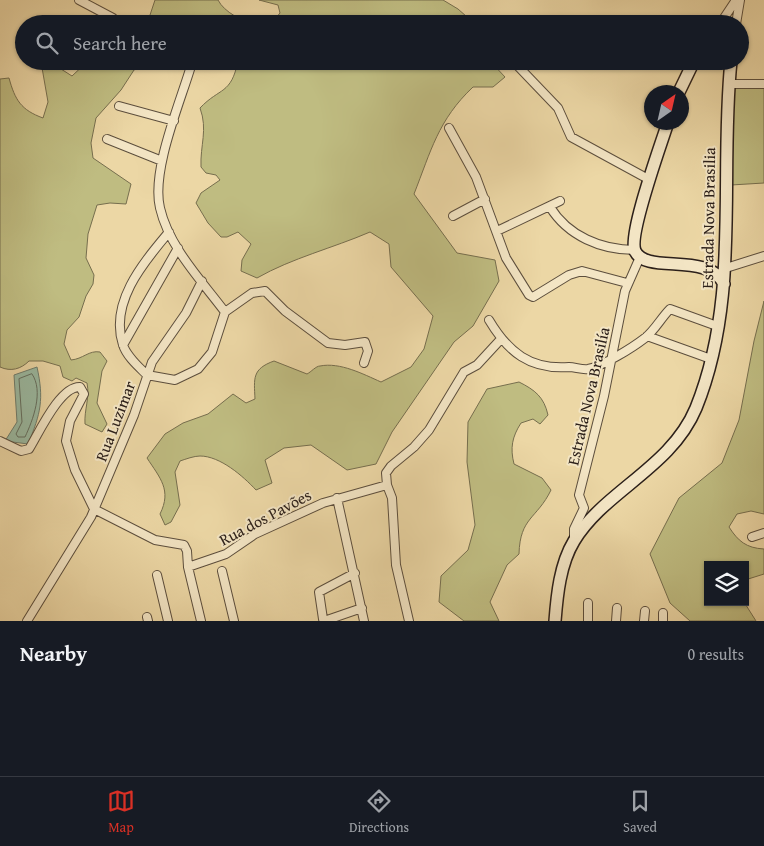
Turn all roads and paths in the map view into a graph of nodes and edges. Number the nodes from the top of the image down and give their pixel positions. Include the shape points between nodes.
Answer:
1 (79, 0) edge
2 (736, 0) edge
3 (740, 0) edge
4 (107, 15) edge
5 (726, 15) edge
6 (738, 15) edge
7 (190, 70) edge
8 (522, 70) edge
9 (690, 70) edge
10 (730, 70) edge
11 (729, 84) junction
12 (764, 84) edge
13 (682, 85) edge
14 (119, 106) dead end
15 (174, 121) junction
16 (449, 128) dead end
17 (666, 130) edge
18 (107, 139) dead end
19 (162, 161) junction
20 (650, 180) junction
21 (485, 199) junction
22 (560, 201) dead end
23 (550, 207) junction
24 (452, 216) dead end
25 (497, 231) junction
26 (169, 232) junction
27 (178, 248) junction
28 (637, 253) junction
29 (764, 256) edge
30 (726, 268) junction
31 (202, 281) junction
32 (627, 283) junction
33 (724, 284) junction
34 (225, 312) junction
35 (489, 320) dead end
36 (718, 326) junction
37 (647, 336) junction
38 (500, 339) junction
39 (124, 346) junction
40 (612, 358) junction
41 (711, 359) junction
42 (364, 363) dead end
43 (147, 376) junction
44 (0, 441) edge
45 (387, 485) junction
46 (336, 498) junction
47 (94, 509) junction
48 (764, 533) edge
49 (752, 537) dead end
50 (574, 541) junction
51 (188, 568) junction
52 (222, 571) dead end
53 (355, 573) junction
54 (158, 574) dead end
55 (588, 603) dead end
56 (362, 608) junction
57 (617, 608) dead end
58 (645, 611) dead end
59 (27, 621) edge
60 (168, 621) edge
61 (201, 621) edge
62 (234, 621) edge
63 (364, 621) edge
64 (409, 621) edge
65 (556, 621) edge
66 (588, 621) edge
67 (616, 621) edge
68 (644, 621) edge

1 - 4 street
2 - 5 street
3 - 6 street
7 - 15 street
8 - 20 street via 558,108 571,137
9 - 13 street
10 - 11 street, Estrada Nova Brasilia
11 - 12 street
11 - 30 street, Estrada Nova Brasilia
14 - 15 street
15 - 19 street
16 - 21 street
17 - 20 street
18 - 19 street
19 - 26 street via 158,195
20 - 28 street via 634,229
21 - 24 street
21 - 25 street
22 - 23 street
23 - 25 street
23 - 28 street via 573,233 610,248
25 - 32 street via 506,258 531,297 582,271
26 - 27 street
26 - 39 street via 146,259 125,298 121,314
27 - 31 street
27 - 39 street
28 - 32 street, Estrada Nova Brasilía
28 - 33 street via 654,262 696,266 716,275
29 - 30 street
30 - 33 street, Estrada Nova Brasilia
31 - 34 street
31 - 43 street via 186,313 152,362
32 - 40 street, Estrada Nova Brasilía
33 - 36 street, Estrada Nova Brasilia
34 - 42 street via 246,296 258,290 265,291 285,311 328,343 365,342 368,351
34 - 43 street via 212,352 198,369 175,380
35 - 38 street
36 - 37 street via 672,309
36 - 41 street, Estrada Nova Brasilia
37 - 40 street
37 - 41 street
38 - 40 street via 527,360 548,368 586,369
38 - 45 street via 477,365 464,372 429,430 391,466 386,473
39 - 43 street, Rua Luzimar
40 - 50 street, Estrada Nova Brasilía via 579,495 584,508 574,529
41 - 50 street, Estrada Nova Brasilia via 696,407 680,435 653,465 590,520
43 - 47 street, Rua Luzimar
44 - 47 street via 21,451 29,449 54,406 66,392 80,387 84,394 70,421 66,441 75,470
45 - 46 street, Rua dos Pavões
45 - 64 street via 392,498 396,565
46 - 51 street, Rua dos Pavões via 255,534 226,554
46 - 53 street
47 - 51 street via 155,540 184,545
47 - 59 street, Rua Luzimar
48 - 49 street
50 - 65 street, Estrada Nova Brasilia via 562,576
51 - 61 street
52 - 62 street
53 - 56 street
53 - 56 street via 319,592 321,616 327,620
54 - 60 street
55 - 66 street
56 - 63 street
57 - 67 street
58 - 68 street

